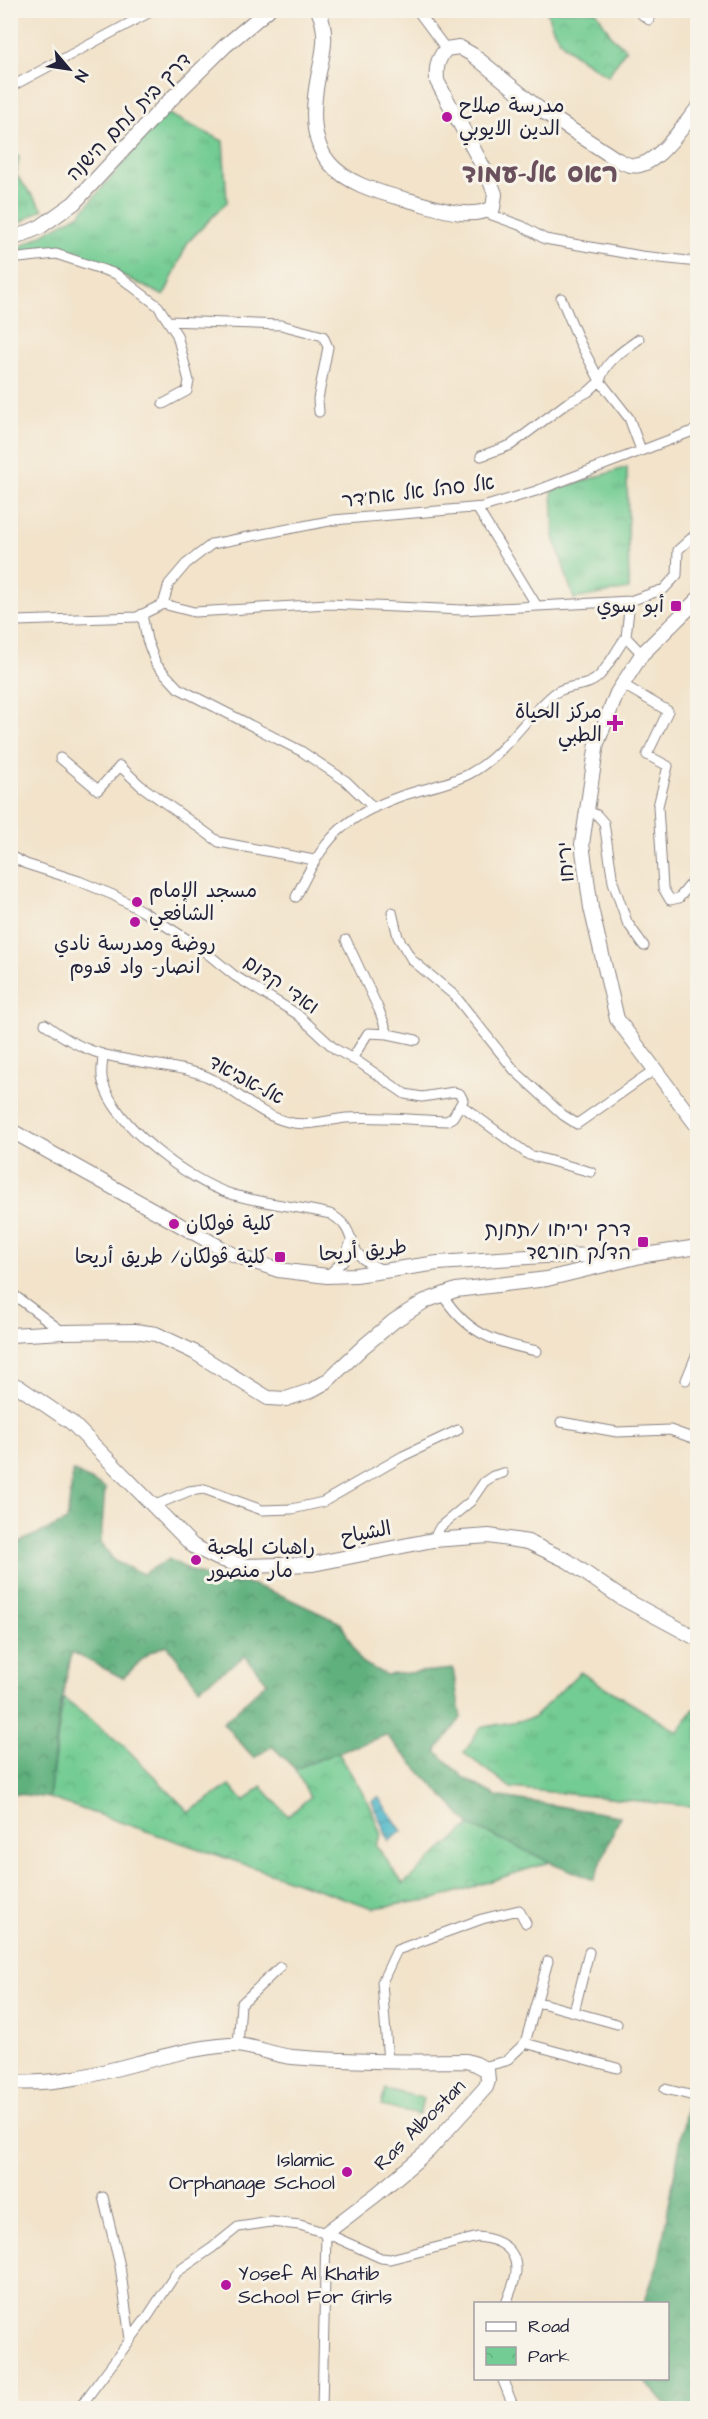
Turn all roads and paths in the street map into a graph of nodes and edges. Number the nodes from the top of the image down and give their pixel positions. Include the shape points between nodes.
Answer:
1 (154, 10) edge
2 (268, 10) edge
3 (318, 10) edge
4 (417, 10) edge
5 (636, 10) edge
6 (649, 20) dead end
7 (446, 49) junction
8 (10, 90) edge
9 (697, 111) edge
10 (484, 212) junction
11 (10, 240) edge
12 (10, 259) edge
13 (698, 262) edge
14 (561, 297) dead end
15 (168, 321) junction
16 (639, 339) dead end
17 (600, 381) junction
18 (163, 404) dead end
19 (319, 412) dead end
20 (698, 429) edge
21 (641, 450) junction
22 (481, 456) dead end
23 (477, 508) junction
24 (698, 532) edge
25 (698, 599) edge
26 (630, 601) junction
27 (163, 604) junction
28 (537, 606) junction
29 (142, 614) junction
30 (10, 619) edge
31 (626, 637) junction
32 (642, 654) junction
33 (622, 684) junction
34 (60, 758) dead end
35 (374, 808) junction
36 (586, 810) junction
37 (10, 856) edge
38 (314, 860) junction
39 (698, 875) edge
40 (296, 897) dead end
41 (392, 912) dead end
42 (346, 940) dead end
43 (644, 946) dead end
44 (45, 1024) dead end
45 (388, 1034) junction
46 (416, 1040) dead end
47 (103, 1055) junction
48 (352, 1059) junction
49 (654, 1070) junction
50 (462, 1103) junction
51 (698, 1127) edge
52 (10, 1130) edge
53 (591, 1172) dead end
54 (351, 1239) junction
55 (698, 1241) edge
56 (698, 1247) edge
57 (681, 1250) junction
58 (645, 1255) junction
59 (384, 1271) junction
60 (327, 1276) junction
61 (10, 1292) edge
62 (442, 1294) junction
63 (63, 1332) junction
64 (10, 1335) edge
65 (537, 1352) dead end
66 (698, 1352) edge
67 (686, 1380) dead end
68 (10, 1383) edge
69 (561, 1422) dead end
70 (459, 1430) dead end
71 (698, 1440) edge
72 (503, 1473) dead end
73 (153, 1506) junction
74 (433, 1540) junction
75 (698, 1639) edge
76 (526, 1923) dead end
77 (589, 1952) dead end
78 (548, 1961) dead end
79 (280, 1967) dead end
80 (538, 2002) junction
81 (574, 2012) junction
82 (617, 2024) dead end
83 (525, 2043) junction
84 (238, 2046) junction
85 (388, 2062) junction
86 (483, 2067) junction
87 (617, 2068) dead end
88 (10, 2082) edge
89 (665, 2089) dead end
90 (698, 2097) edge
91 (103, 2197) dead end
92 (326, 2233) junction
93 (507, 2302) edge
94 (130, 2339) junction
95 (502, 2380) edge
96 (77, 2409) edge
97 (322, 2409) edge
98 (514, 2409) edge

1 - 8 street
2 - 11 street, דרך בית לחם הישנה via 217,53 74,203 40,227
3 - 10 street via 324,22 325,46 315,114 324,159 352,183 372,191 466,215
4 - 7 street
5 - 6 street
7 - 9 street via 459,47 473,55 538,108 631,165 642,164 666,147
7 - 10 street via 438,58 437,81 495,194 493,208
10 - 13 street via 545,239
12 - 15 street via 56,254 116,274 158,306
14 - 17 street
15 - 18 street via 177,335 189,381 188,391
15 - 19 street via 281,325 323,336 328,347 320,382
16 - 17 street via 613,358 602,371
17 - 21 street via 629,418
17 - 22 street via 511,445
20 - 21 street, אל סהל אל אח'דר
21 - 23 street, אל סהל אל אח'דר via 536,491
23 - 27 street, אל סהל אל אח'דר via 334,520 212,544 186,564 169,584
23 - 28 street
24 - 26 street via 678,550 677,575 664,589
25 - 32 street, יריחו
26 - 28 street
26 - 31 street
27 - 28 street via 194,612 329,604 462,610
27 - 29 street
29 - 30 street
29 - 35 street via 156,664 178,688 301,751 346,781
31 - 32 street
31 - 35 street via 599,676 588,684 557,692 491,760 469,774
32 - 33 street, יריחו
33 - 36 street, יריחו via 597,743
33 - 39 street via 668,711 647,755 668,766 658,806 663,888 670,900 679,898
34 - 38 street via 98,790 120,766 219,842
35 - 38 street via 347,822
36 - 43 street via 604,823 613,882 627,922
36 - 49 street, יריחו via 582,844 591,908 617,1019
37 - 48 street, ואדי קדום via 113,895 142,911 297,1014 335,1049
38 - 40 street
41 - 49 street via 398,937 412,960 455,996 515,1071 577,1124
42 - 45 street
44 - 47 street, אל-אביאד via 69,1042
45 - 46 street
45 - 48 street via 368,1034
47 - 50 street, אל-אביאד via 197,1073 263,1112 306,1125 348,1118 447,1120
47 - 54 street via 102,1079 108,1096 127,1121 179,1169 231,1194 330,1214 341,1220
48 - 50 street, ואדי קדום via 412,1097 454,1092 460,1094
49 - 51 street, יריחו
50 - 53 street via 529,1155
52 - 60 street, طريق أريحا via 232,1254 278,1270
54 - 59 street via 363,1260
54 - 60 street via 342,1261
55 - 57 street
56 - 57 street
57 - 58 street
58 - 59 street, طريق أريحا via 544,1256
58 - 62 street via 547,1280
59 - 60 street, طريق أريحا
61 - 63 street
62 - 63 street via 394,1321 326,1382 286,1399 268,1398 194,1352 156,1334
62 - 65 street via 453,1311 483,1336
63 - 64 street
66 - 67 street
68 - 73 street, الشياح via 72,1423
69 - 71 street via 616,1432 670,1430
70 - 73 street via 403,1455 323,1502 262,1510 204,1489
72 - 74 street via 484,1482 471,1500 440,1527
73 - 74 street, الشياح via 193,1546 243,1566 313,1563
74 - 75 street, الشياح via 489,1536 528,1542 568,1561 620,1597
76 - 85 street via 519,1910 397,1950 382,1982
77 - 81 street
78 - 80 street
79 - 84 street via 241,2004
80 - 81 street
80 - 83 street
81 - 82 street
83 - 86 street via 506,2061
83 - 87 street
84 - 85 street, Ras Albostan via 286,2056
84 - 88 street, Ras Albostan via 180,2051 57,2081
85 - 86 street, Ras Albostan via 466,2061
86 - 92 street, Ras Albostan via 488,2075 486,2087 428,2151
89 - 90 street
91 - 94 street via 120,2266
92 - 93 street via 390,2259 478,2237 492,2238 512,2254 516,2271
92 - 94 street via 272,2222 238,2227 177,2272
92 - 97 street
94 - 96 street
95 - 98 street

